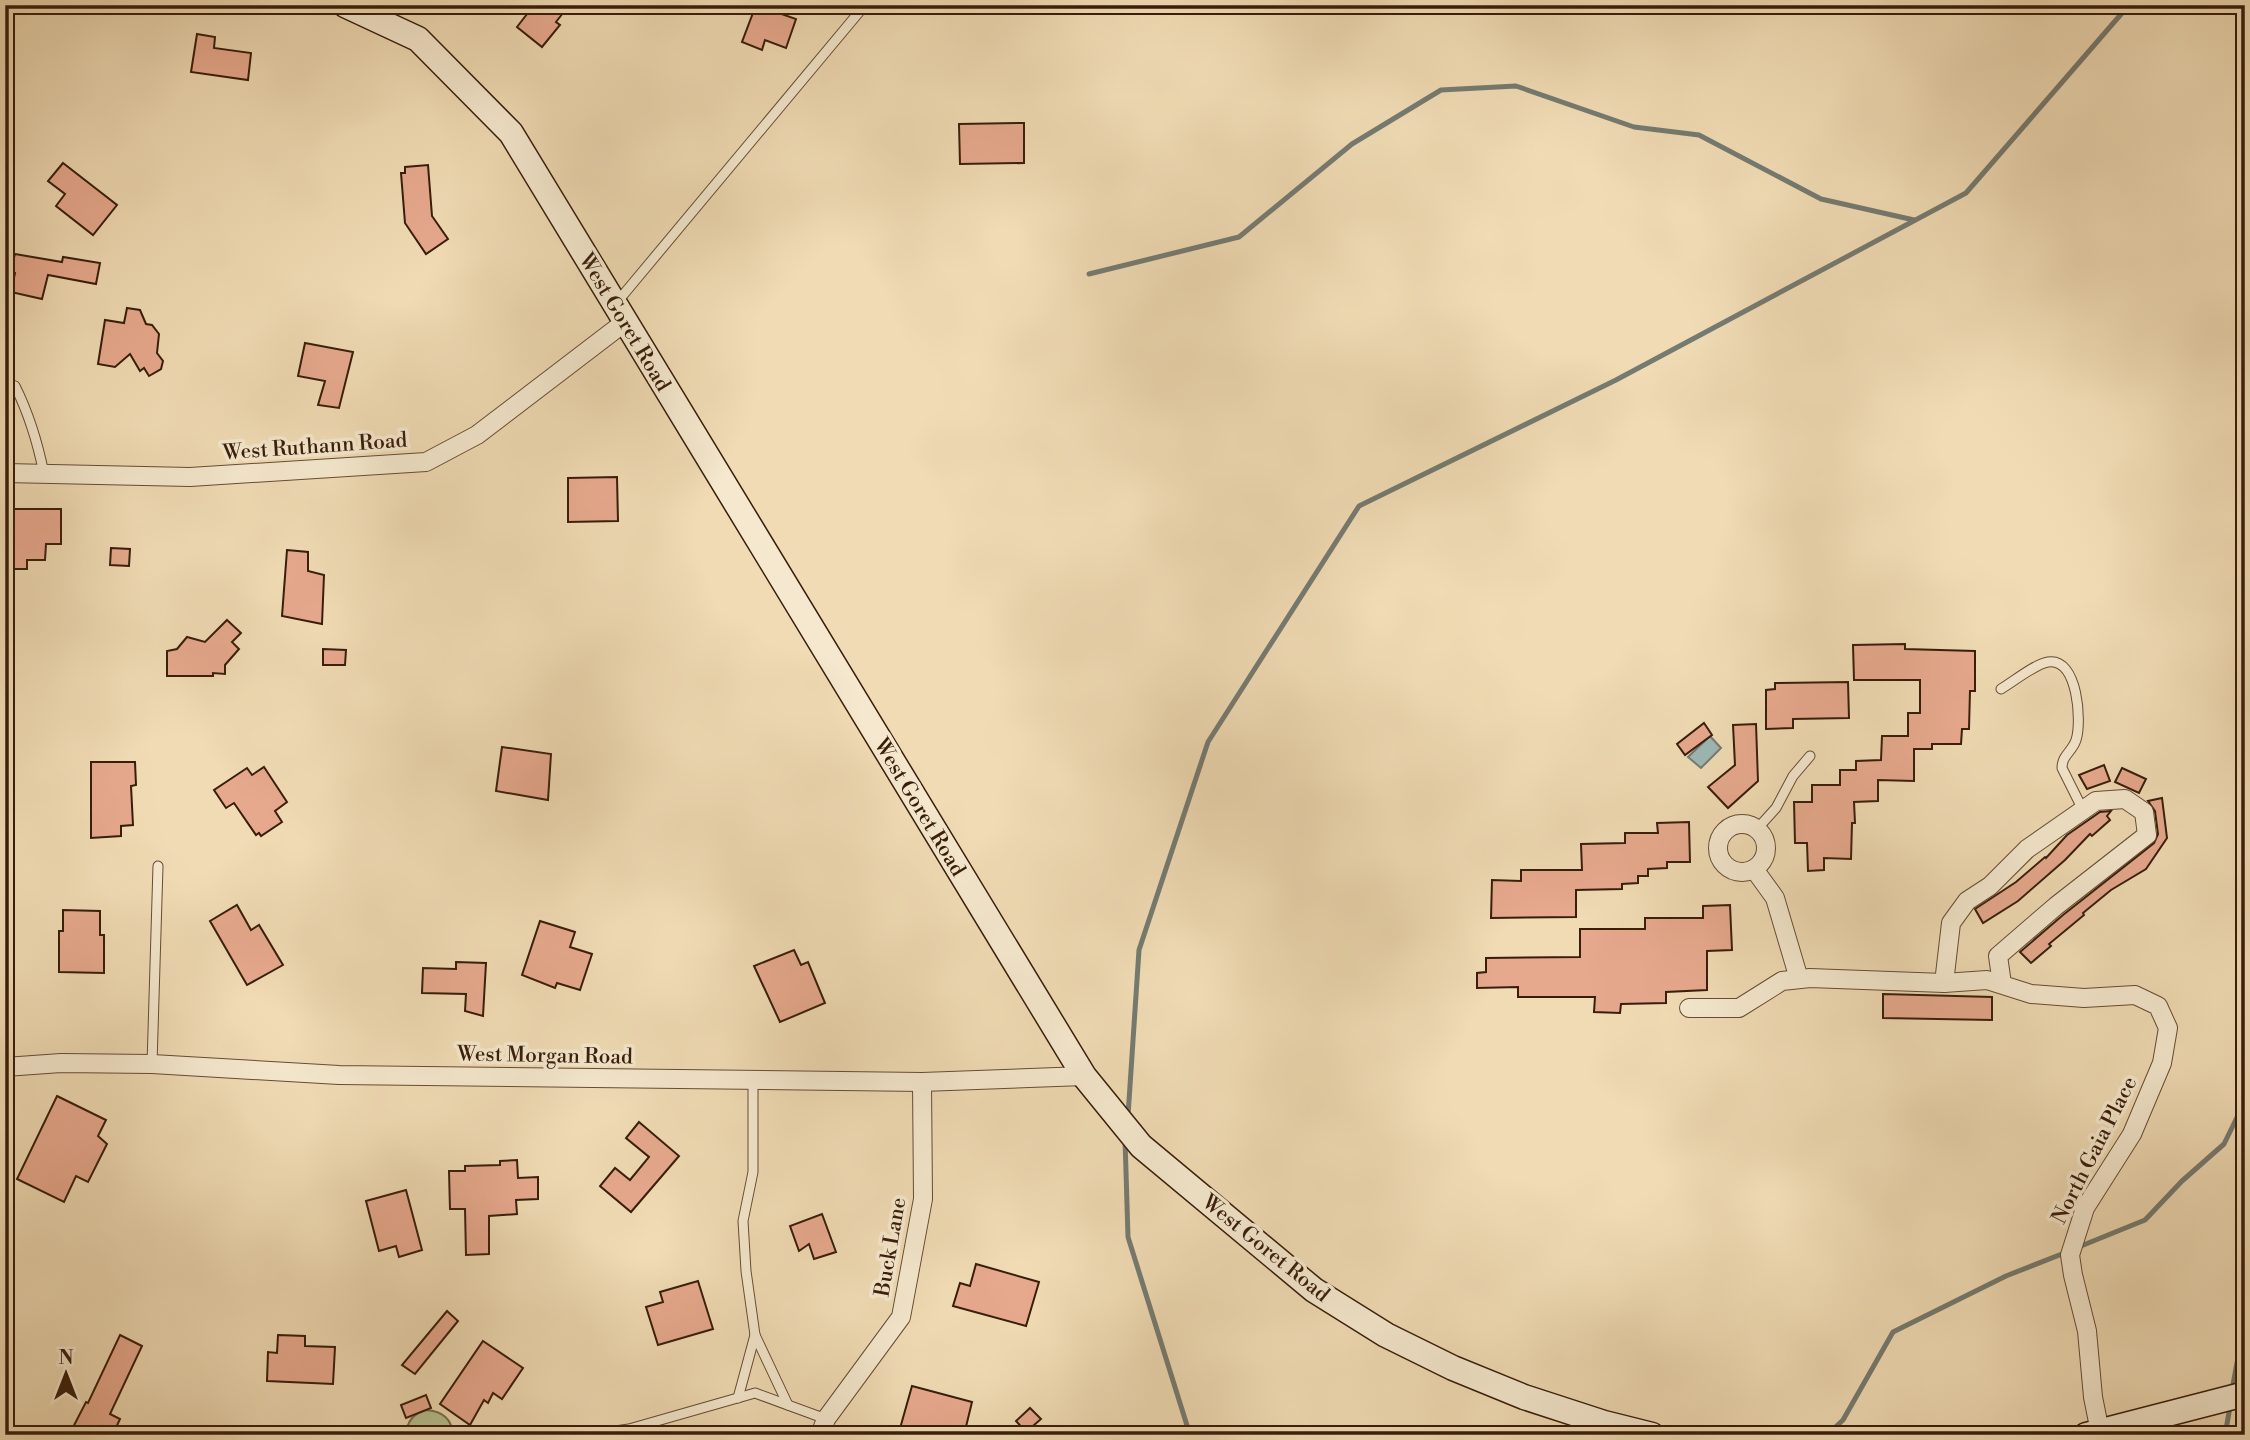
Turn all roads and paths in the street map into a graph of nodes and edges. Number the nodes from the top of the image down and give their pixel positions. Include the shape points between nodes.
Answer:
1 (345, 5) edge
2 (865, 5) edge
3 (619, 313) junction
4 (5, 382) edge
5 (5, 473) edge
6 (44, 474) junction
7 (2001, 689) dead end
8 (1810, 756) dead end
9 (2083, 810) junction
10 (1757, 830) junction
11 (158, 866) dead end
12 (1754, 869) junction
13 (1800, 979) junction
14 (1944, 984) junction
15 (2002, 984) junction
16 (1689, 1008) dead end
17 (152, 1064) junction
18 (5, 1067) edge
19 (1084, 1076) junction
20 (752, 1080) junction
21 (922, 1082) junction
22 (755, 1335) junction
23 (2245, 1394) edge
24 (738, 1398) junction
25 (788, 1405) junction
26 (823, 1427) edge
27 (2093, 1434) edge
28 (587, 1435) edge
29 (1652, 1435) edge

1 - 3 street, West Goret Road via 418,39 511,133
2 - 3 lane
3 - 6 street, West Ruthann Road via 477,435 426,462 190,477
3 - 19 street, West Goret Road
4 - 6 lane via 15,386 22,399
5 - 6 street, West Ruthann Road
7 - 9 lane via 2046,662 2061,664 2068,671 2076,691 2077,738 2065,754 2062,768
8 - 10 lane
9 - 14 street via 2027,849 1990,886 1967,901 1951,923
9 - 15 street via 2096,802 2126,799 2144,812 2147,835 1997,956
10 - 12 street via 1766,850
10 - 12 street via 1735,825 1718,842 1720,858 1731,870
11 - 17 lane
12 - 13 street via 1775,898
13 - 14 street, North Gaia Place
13 - 16 street, North Gaia Place via 1782,981 1739,1008
14 - 15 street, North Gaia Place via 1987,980
15 - 27 street, North Gaia Place via 2031,994 2135,995 2158,1006 2168,1028 2162,1063 2132,1134 2085,1208 2070,1255 2087,1331
17 - 18 street, West Morgan Road
17 - 20 street, West Morgan Road via 338,1075
19 - 21 street, West Morgan Road
19 - 29 street, West Goret Road via 1141,1146 1314,1290 1386,1335 1453,1368 1524,1397
20 - 21 street, West Morgan Road
20 - 22 lane via 753,1172 743,1221
21 - 26 street, Buck Lane via 923,1199 901,1317
22 - 24 lane
22 - 25 lane
23 - 27 street
24 - 25 lane via 755,1393
24 - 28 lane via 629,1429
25 - 26 lane

